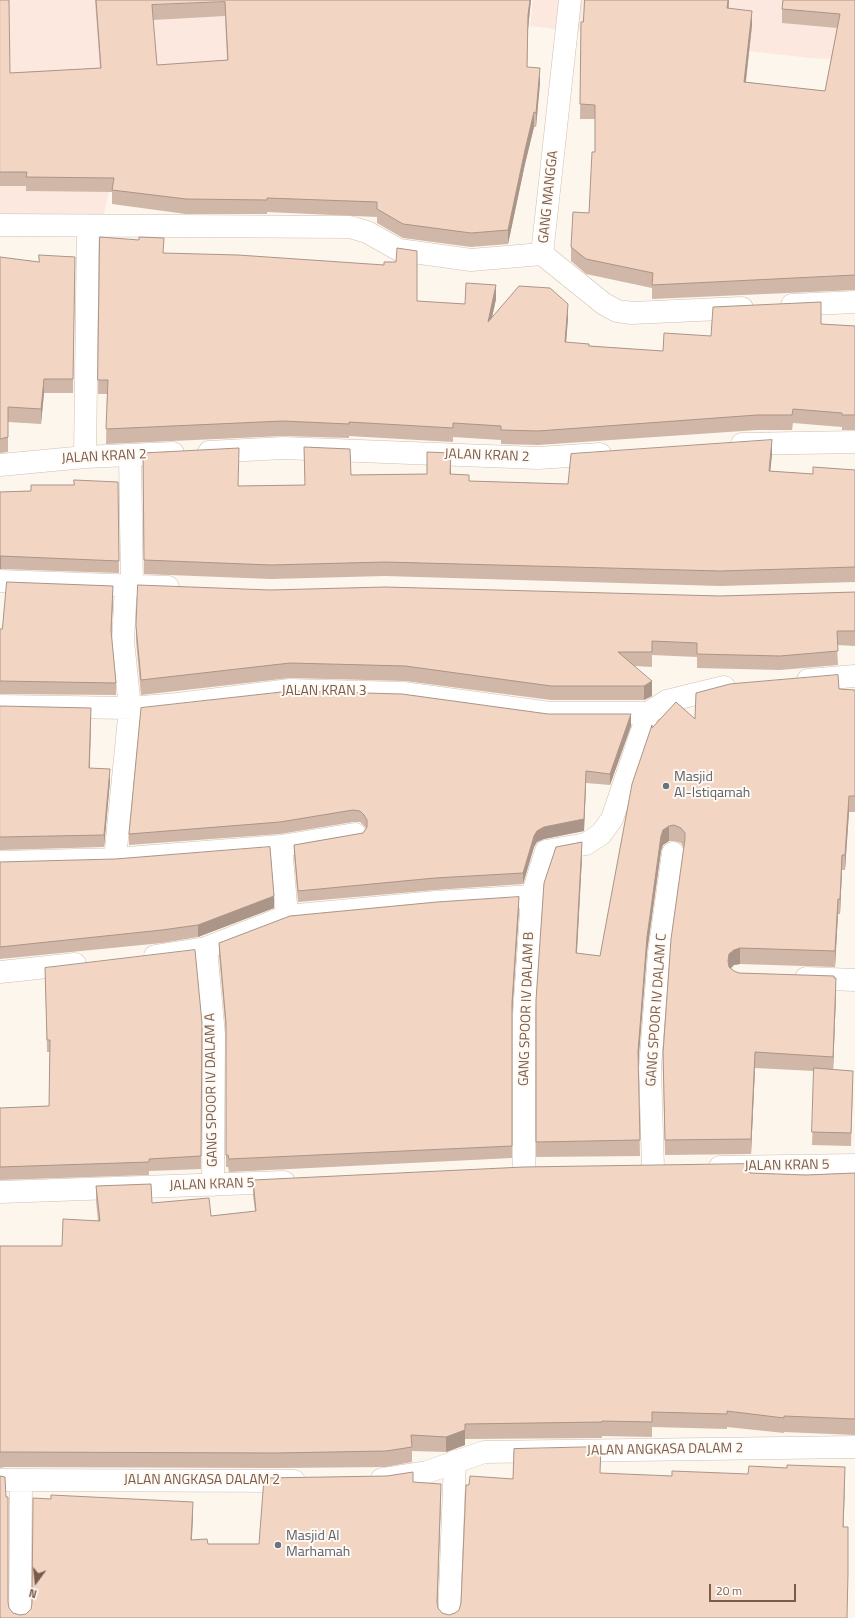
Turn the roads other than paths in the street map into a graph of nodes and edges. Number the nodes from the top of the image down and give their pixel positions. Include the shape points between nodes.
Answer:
1 (570, 0) edge
2 (0, 225) edge
3 (88, 226) junction
4 (542, 254) junction
5 (855, 302) edge
6 (855, 442) edge
7 (719, 445) edge
8 (616, 452) edge
9 (130, 455) junction
10 (85, 457) junction
11 (0, 465) edge
12 (0, 581) edge
13 (129, 585) junction
14 (186, 588) edge
15 (855, 676) edge
16 (786, 682) edge
17 (747, 685) edge
18 (0, 706) edge
19 (130, 708) junction
20 (648, 713) junction
21 (355, 834) edge
22 (281, 846) junction
23 (673, 852) dead end
24 (115, 859) junction
25 (0, 862) edge
26 (532, 896) junction
27 (288, 916) junction
28 (206, 948) junction
29 (134, 958) edge
30 (96, 962) edge
31 (0, 972) edge
32 (786, 978) edge
33 (855, 980) edge
34 (855, 1164) edge
35 (700, 1167) edge
36 (630, 1168) edge
37 (653, 1168) junction
38 (676, 1168) edge
39 (547, 1169) edge
40 (524, 1170) junction
41 (500, 1171) edge
42 (301, 1181) edge
43 (213, 1185) junction
44 (0, 1192) edge
45 (855, 1447) edge
46 (455, 1461) junction
47 (316, 1480) edge
48 (363, 1480) edge
49 (10, 1481) edge
50 (20, 1618) edge
51 (449, 1618) edge

1 - 4 street, GANG MANGGA
2 - 3 street
3 - 4 street via 350,227 368,232 399,250 471,260
3 - 10 street
4 - 5 street, GANG MANGGA via 616,311 632,313
6 - 7 street via 758,442
8 - 9 street, JALAN KRAN 2 via 538,458 283,448
9 - 10 street, JALAN KRAN 2
9 - 13 street
10 - 11 street, JALAN KRAN 2
12 - 13 street
13 - 14 street
13 - 19 street via 123,641
15 - 16 street
17 - 20 street via 716,688 667,701
18 - 19 street, JALAN KRAN 3
19 - 20 street, JALAN KRAN 3 via 290,690 403,693 550,713
19 - 24 street
20 - 26 street, GANG SPOOR IV DALAM B via 612,819 601,834 586,844 546,851
21 - 22 street
22 - 24 street
22 - 27 street
23 - 37 street, GANG SPOOR IV DALAM C via 659,953 650,1068
24 - 25 street
26 - 27 street
26 - 40 street, GANG SPOOR IV DALAM B via 524,1015
27 - 28 street
28 - 29 street
28 - 43 street, GANG SPOOR IV DALAM A via 214,1035
30 - 31 street
32 - 33 street
34 - 35 street, JALAN KRAN 5
36 - 37 street
37 - 38 street
39 - 40 street
40 - 41 street
42 - 43 street, JALAN KRAN 5
43 - 44 street, JALAN KRAN 5
45 - 46 street, JALAN ANGKASA DALAM 2 via 484,1452
46 - 48 street, JALAN ANGKASA DALAM 2 via 426,1472 387,1479
46 - 51 street
47 - 49 street, JALAN ANGKASA DALAM 2
49 - 50 street

